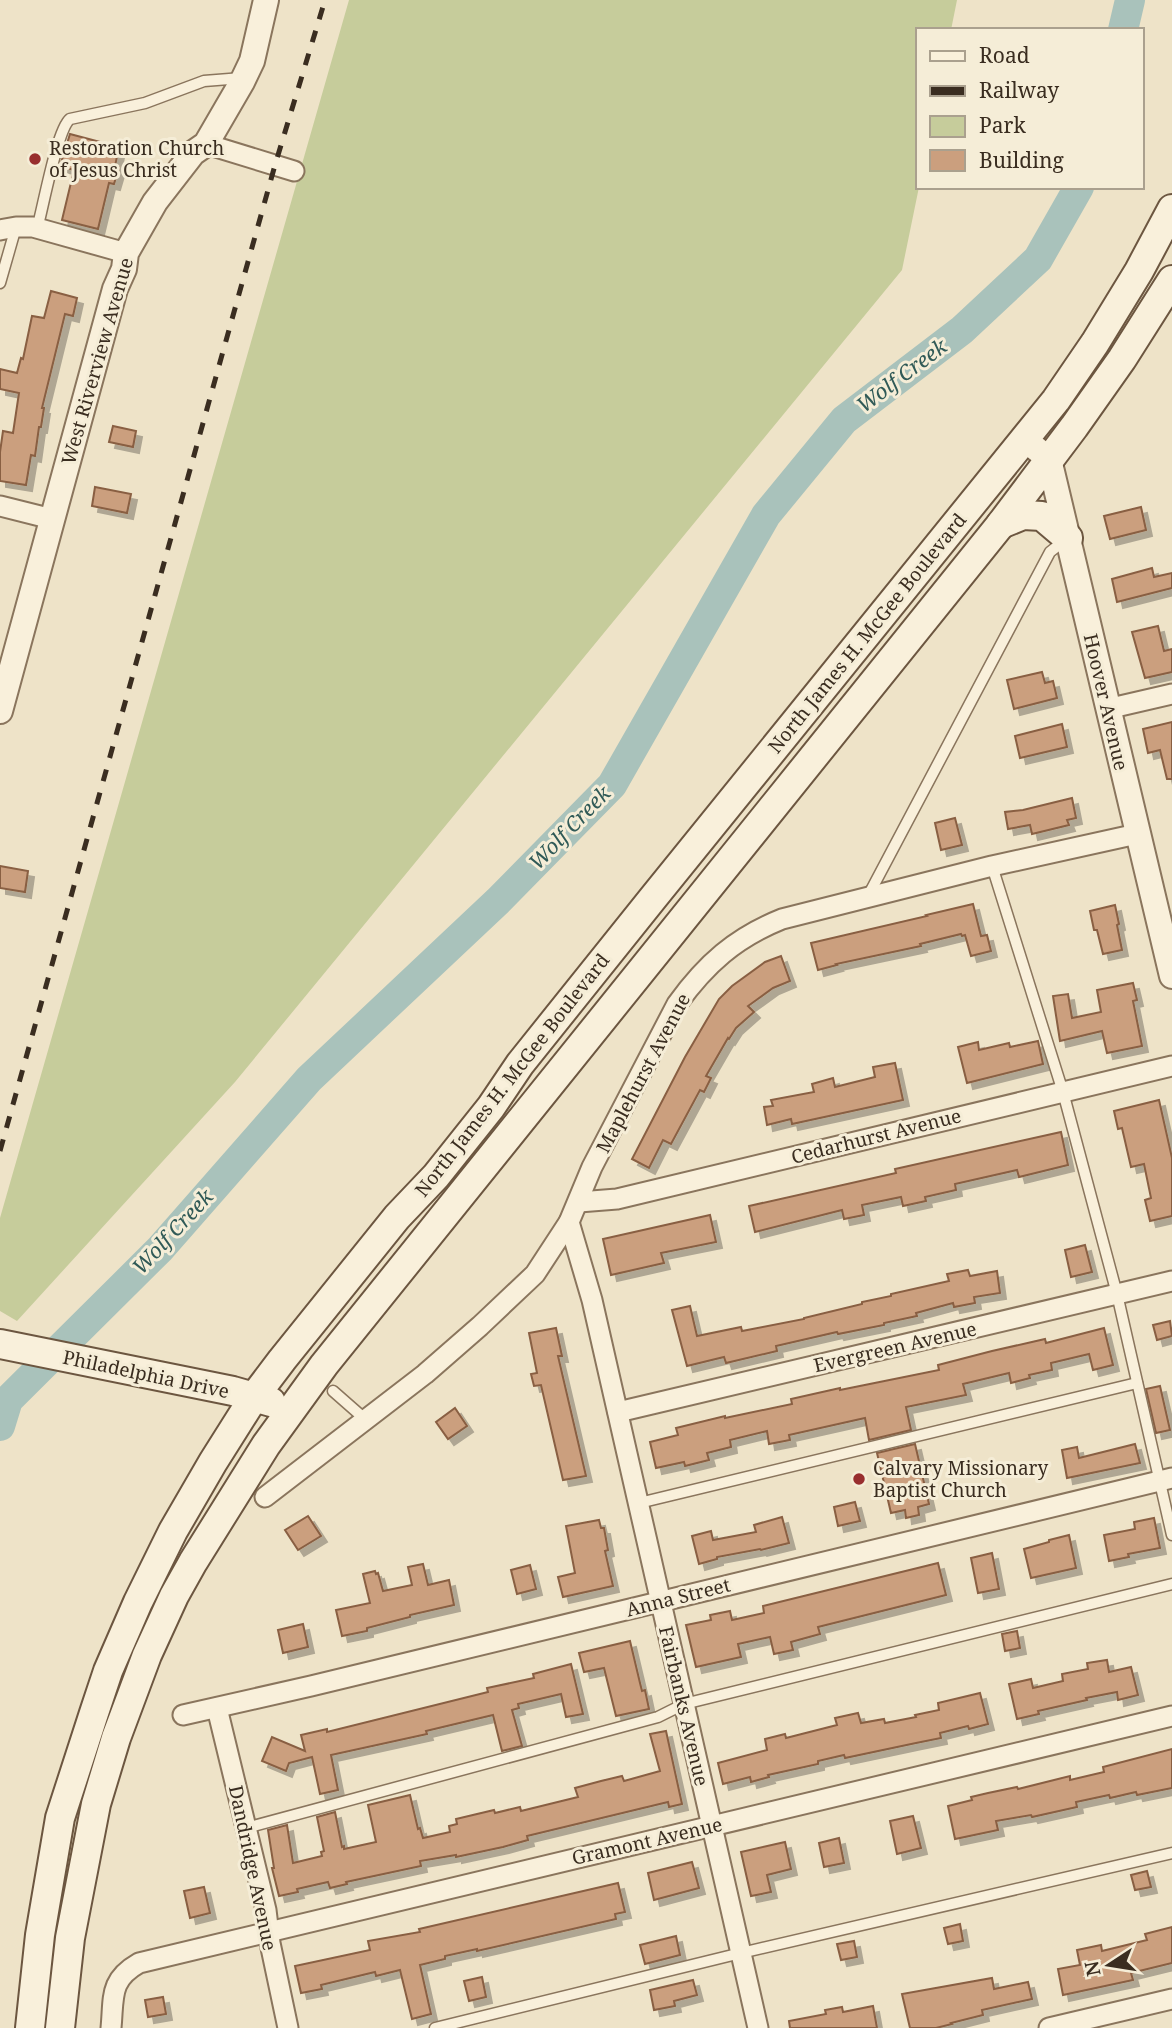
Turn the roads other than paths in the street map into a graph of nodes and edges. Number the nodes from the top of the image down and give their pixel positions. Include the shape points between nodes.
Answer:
1 (266, 0) edge
2 (244, 78) junction
3 (206, 144) junction
4 (294, 171) dead end
5 (1172, 209) edge
6 (8, 229) edge
7 (37, 229) junction
8 (126, 253) junction
9 (1172, 280) edge
10 (0, 284) edge
11 (1024, 439) junction
12 (1049, 460) junction
13 (0, 506) edge
14 (52, 519) junction
15 (1001, 524) junction
16 (1068, 538) junction
17 (1172, 694) edge
18 (1107, 709) junction
19 (0, 711) edge
20 (1137, 834) junction
21 (992, 866) junction
22 (868, 897) junction
23 (1172, 976) edge
24 (1172, 1066) edge
25 (1063, 1092) junction
26 (579, 1202) junction
27 (569, 1222) junction
28 (1172, 1281) edge
29 (1117, 1294) junction
30 (3, 1344) edge
31 (1137, 1382) junction
32 (333, 1391) dead end
33 (254, 1397) junction
34 (292, 1408) junction
35 (618, 1412) junction
36 (366, 1421) junction
37 (1166, 1480) edge
38 (265, 1497) dead end
39 (639, 1503) junction
40 (1172, 1535) edge
41 (1172, 1584) edge
42 (660, 1601) junction
43 (684, 1704) junction
44 (217, 1708) junction
45 (183, 1715) dead end
46 (1172, 1716) edge
47 (712, 1825) junction
48 (246, 1829) junction
49 (1172, 1853) edge
50 (269, 1931) junction
51 (741, 1953) junction
52 (1172, 1999) edge
53 (30, 2028) edge
54 (60, 2028) edge
55 (111, 2028) edge
56 (288, 2028) edge
57 (435, 2028) edge
58 (758, 2028) edge
59 (1049, 2028) edge

1 - 2 street, West Riverview Avenue
2 - 3 street, West Riverview Avenue
2 - 7 lane via 204,81 145,103 70,119 65,123
3 - 4 street
3 - 8 street, West Riverview Avenue via 193,153 155,202
5 - 11 main road, North James H. McGee Boulevard via 1095,343
6 - 7 street
6 - 10 lane
7 - 8 street
8 - 14 street, West Riverview Avenue
9 - 12 main road, North James H. McGee Boulevard
11 - 12 street
11 - 33 main road, North James H. McGee Boulevard
12 - 15 main road, North James H. McGee Boulevard
12 - 16 street, Hoover Avenue
13 - 14 street
14 - 19 street, West Riverview Avenue
15 - 16 main road via 1023,515 1042,516
15 - 34 main road, North James H. McGee Boulevard
16 - 18 street, Hoover Avenue
16 - 22 lane via 1049,552
17 - 18 street
18 - 20 street, Hoover Avenue
20 - 21 street, Maplehurst Avenue
20 - 23 street, Hoover Avenue
21 - 22 street, Maplehurst Avenue
21 - 25 lane
22 - 26 street, Maplehurst Avenue via 782,919 734,944 710,964 677,1004 592,1167
24 - 25 street, Cedarhurst Avenue
25 - 26 street, Cedarhurst Avenue via 617,1199
25 - 29 lane
26 - 27 street, Maplehurst Avenue
27 - 35 street, Fairbanks Avenue
27 - 36 street, Maplehurst Avenue via 535,1274 435,1366
28 - 29 street, Evergreen Avenue
29 - 31 lane
29 - 35 street, Evergreen Avenue
30 - 33 main road, Philadelphia Drive
31 - 37 lane
31 - 39 lane
32 - 36 lane
33 - 34 main road, Philadelphia Drive
33 - 53 main road, North James H. McGee Boulevard via 173,1531 108,1671 60,1818
34 - 54 main road, North James H. McGee Boulevard via 174,1595 147,1656 96,1804 70,1938
35 - 39 street, Fairbanks Avenue
36 - 38 street, Maplehurst Avenue
37 - 40 lane
37 - 42 street, Anna Street
39 - 42 street, Fairbanks Avenue
41 - 43 lane
42 - 43 street, Fairbanks Avenue
42 - 44 street, Anna Street
43 - 47 street, Fairbanks Avenue
43 - 48 lane via 658,1717
44 - 45 street, Anna Street
44 - 48 street, Dandridge Avenue
46 - 47 street, Gramont Avenue
47 - 50 street, Gramont Avenue
47 - 51 street, Fairbanks Avenue
48 - 50 street, Dandridge Avenue
49 - 51 lane
50 - 55 street, Gramont Avenue via 139,1963 117,1980
50 - 56 street, Dandridge Avenue
51 - 57 lane
51 - 58 street, Fairbanks Avenue
52 - 59 street

